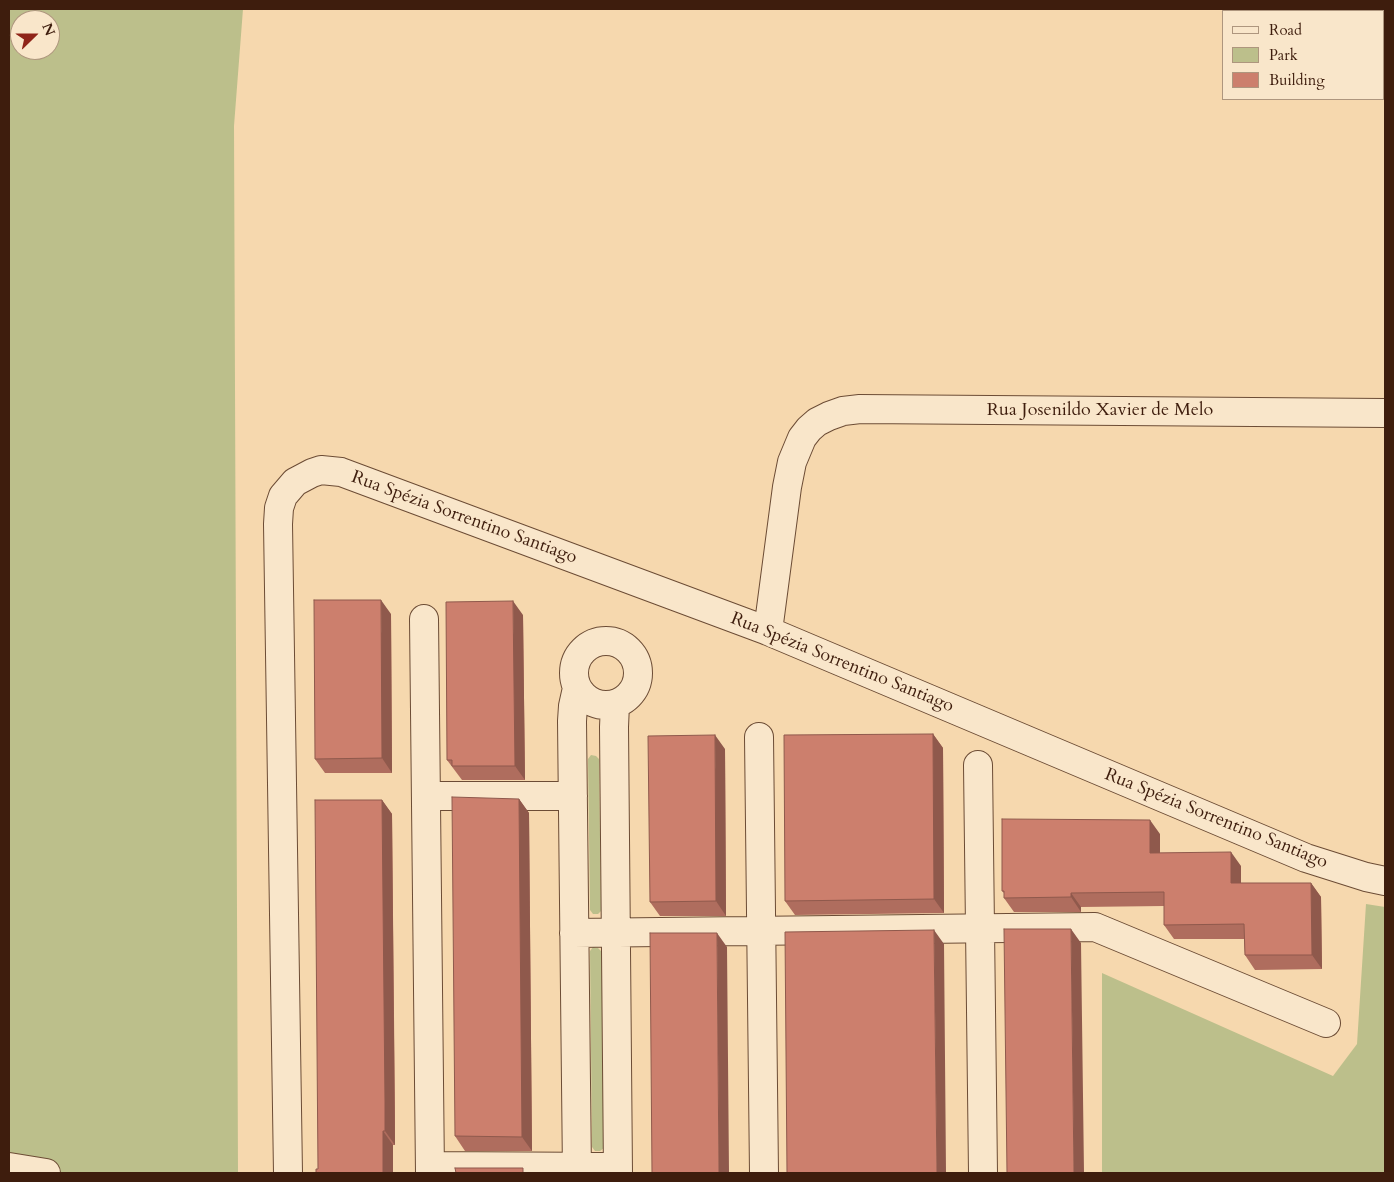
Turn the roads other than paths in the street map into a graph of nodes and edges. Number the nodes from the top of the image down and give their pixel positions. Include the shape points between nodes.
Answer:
1 (1385, 413) edge
2 (424, 619) dead end
3 (768, 631) junction
4 (577, 688) junction
5 (615, 704) junction
6 (760, 737) dead end
7 (978, 765) dead end
8 (426, 796) junction
9 (573, 796) junction
10 (1385, 880) edge
11 (980, 928) junction
12 (762, 932) junction
13 (574, 933) junction
14 (616, 934) junction
15 (1326, 1023) dead end
16 (9, 1167) edge
17 (430, 1170) edge
18 (577, 1170) edge
19 (618, 1170) edge
20 (46, 1173) edge
21 (288, 1173) edge
22 (764, 1173) edge
23 (983, 1173) edge

1 - 3 street, Rua Josenildo Xavier de Melo via 843,411 808,429 792,462
2 - 8 street
3 - 10 street, Rua Spézia Sorrentino Santiago via 1306,858
3 - 21 street, Rua Spézia Sorrentino Santiago via 341,472 320,470 295,482 283,496 278,524
4 - 5 street via 593,703
4 - 5 street via 574,671 579,655 597,642 619,643 628,650 638,670 633,691
4 - 9 street via 572,713
5 - 14 street
6 - 12 street
7 - 11 street
8 - 9 street
8 - 17 street
9 - 13 street
11 - 12 street
11 - 15 street via 1095,927
11 - 23 street
12 - 14 street
12 - 22 street
13 - 14 street
13 - 18 street
14 - 19 street
16 - 20 street
17 - 18 street
18 - 19 street

